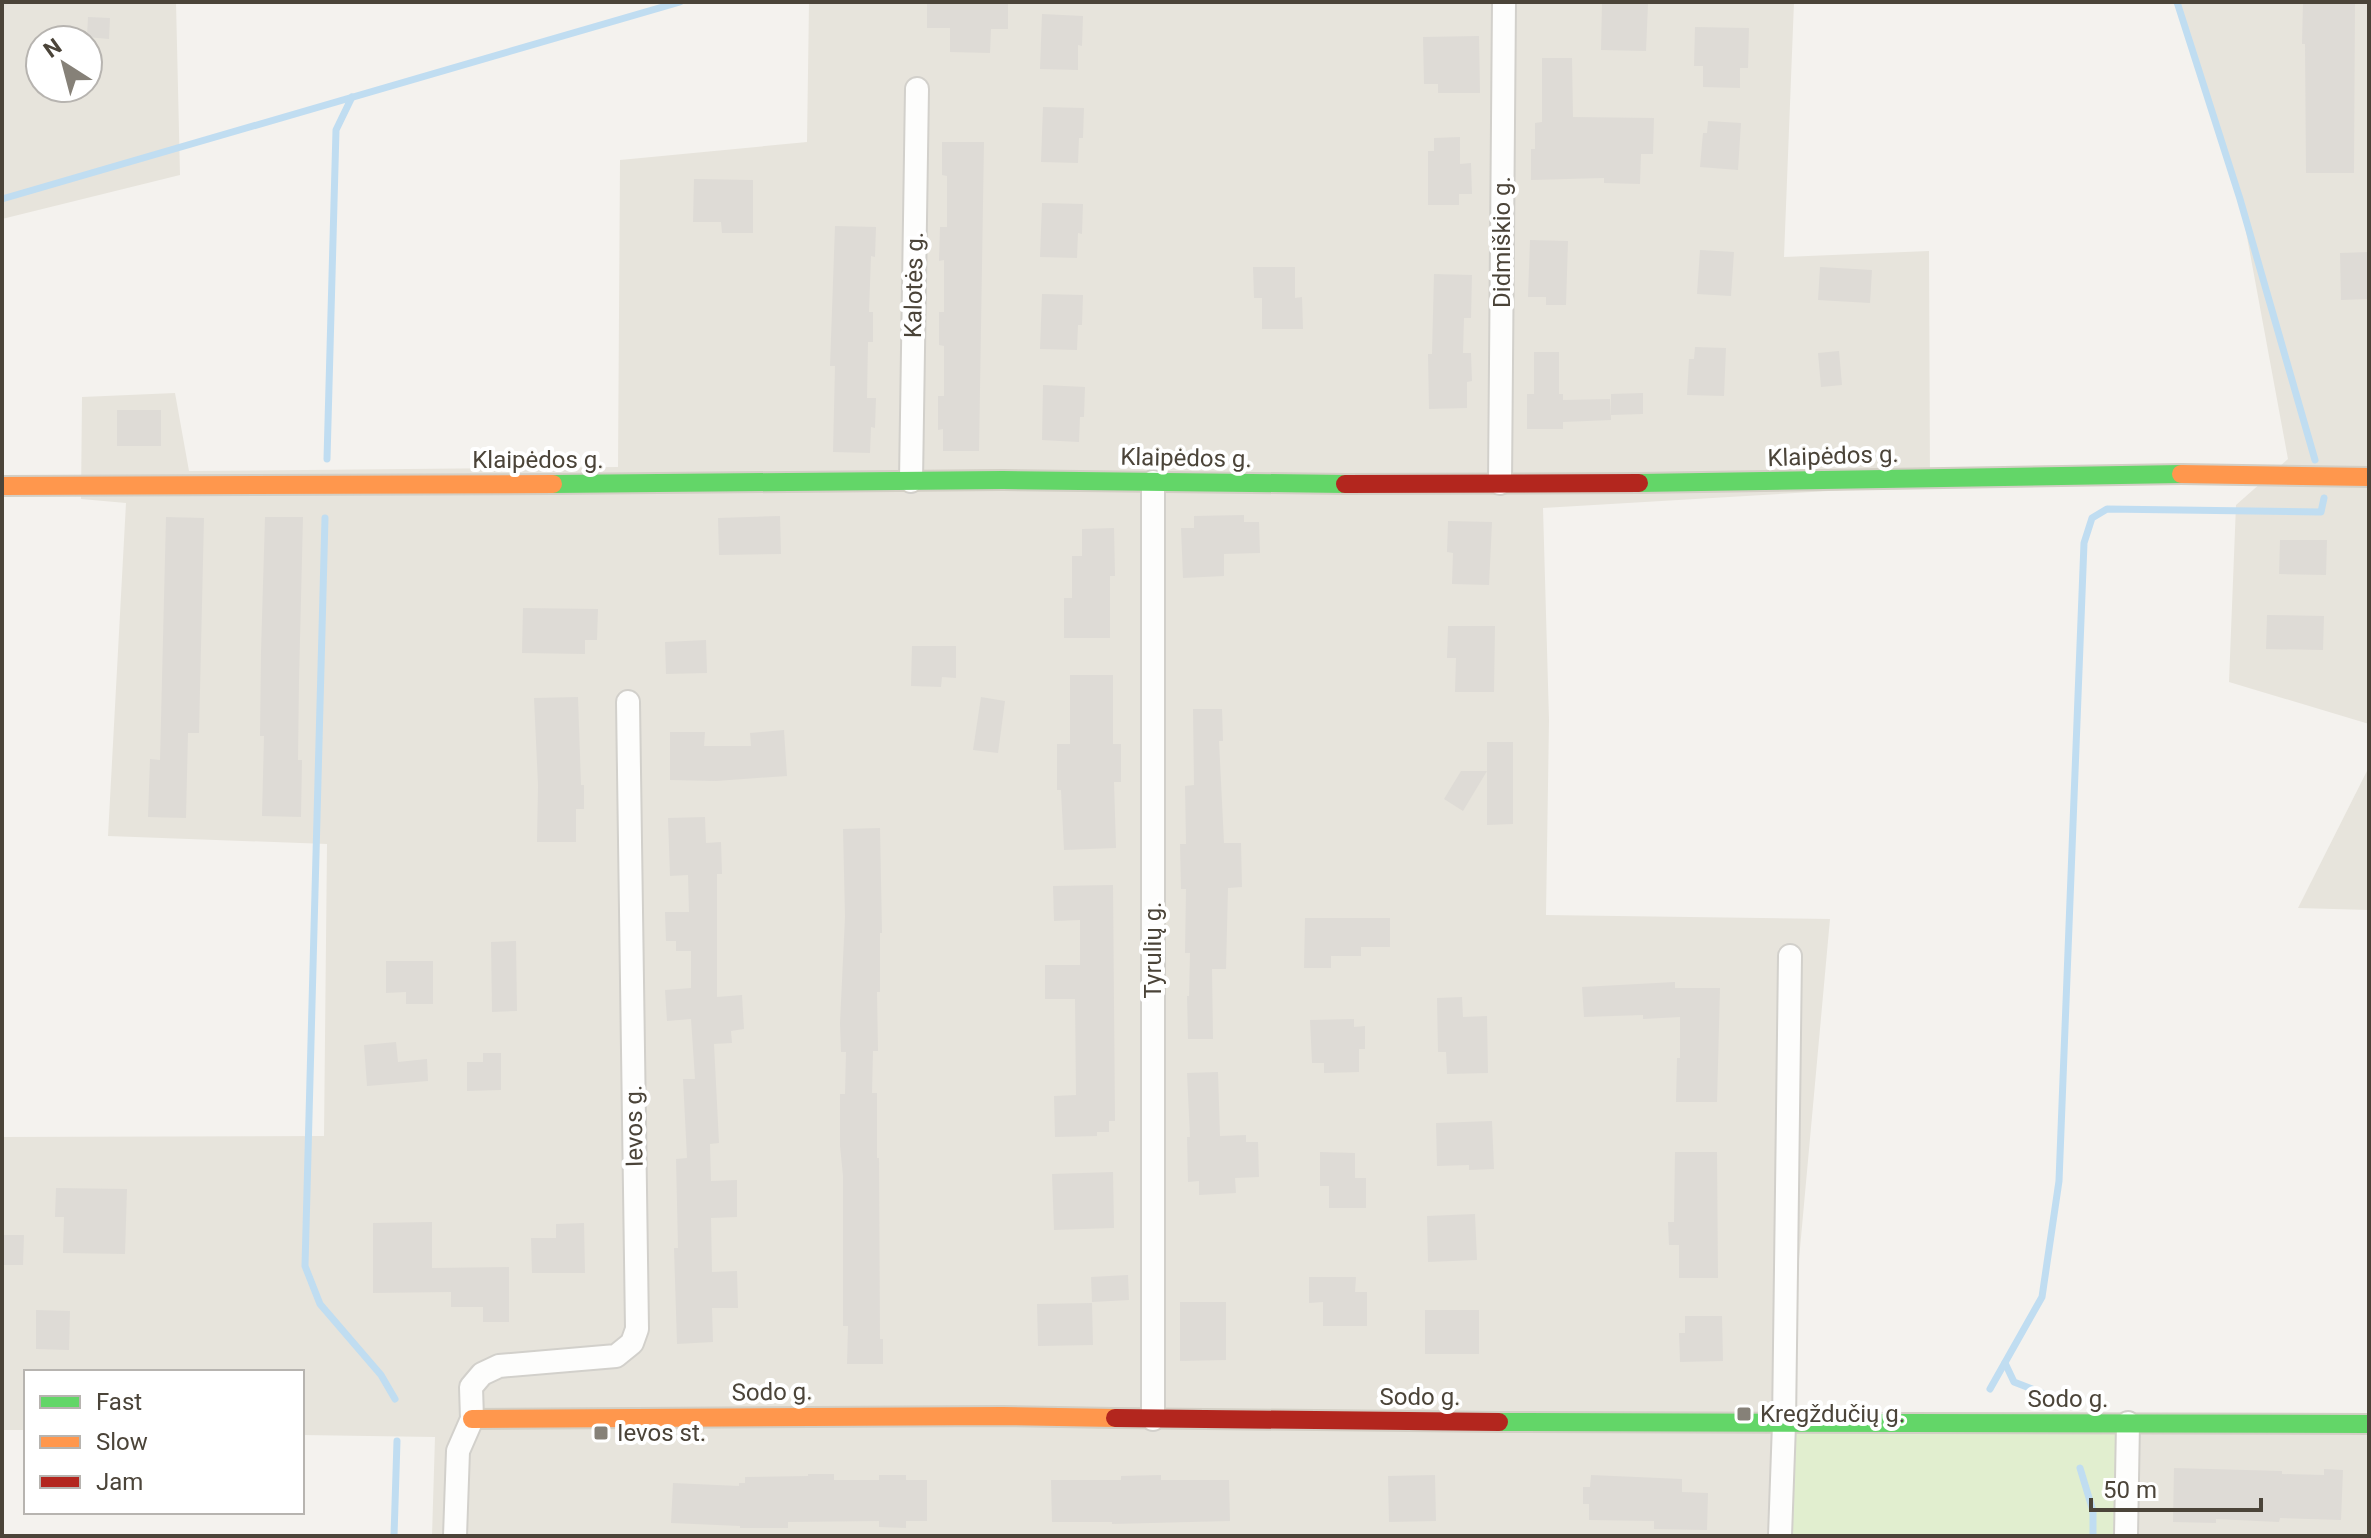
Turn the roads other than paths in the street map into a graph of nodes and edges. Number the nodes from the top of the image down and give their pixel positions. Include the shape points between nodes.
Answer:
1 (1504, 2) edge
2 (917, 89) dead end
3 (2369, 477) edge
4 (911, 481) junction
5 (1153, 482) junction
6 (1500, 483) junction
7 (2, 486) edge
8 (628, 702) dead end
9 (1790, 956) dead end
10 (472, 1419) junction
11 (1153, 1419) junction
12 (2128, 1423) junction
13 (1784, 1424) junction
14 (2369, 1424) edge
15 (455, 1536) edge
16 (1780, 1536) edge
17 (2126, 1536) edge

1 - 6 street, Didmiškio g.
2 - 4 street, Kalotės g.
3 - 6 street, Klaipėdos g. via 2091,474 1792,483
4 - 5 street, Klaipėdos g.
4 - 7 street, Klaipėdos g.
5 - 6 street, Klaipėdos g.
5 - 11 street, Tyrulių g.
8 - 10 street, Ievos g. via 637,1329 632,1343 616,1356 499,1366 482,1374 471,1387
9 - 13 street
10 - 11 street, Sodo g.
10 - 15 street, Ievos g. via 458,1451
11 - 13 street, Sodo g.
12 - 13 street, Sodo g.
12 - 14 street, Sodo g.
12 - 17 street
13 - 16 street

